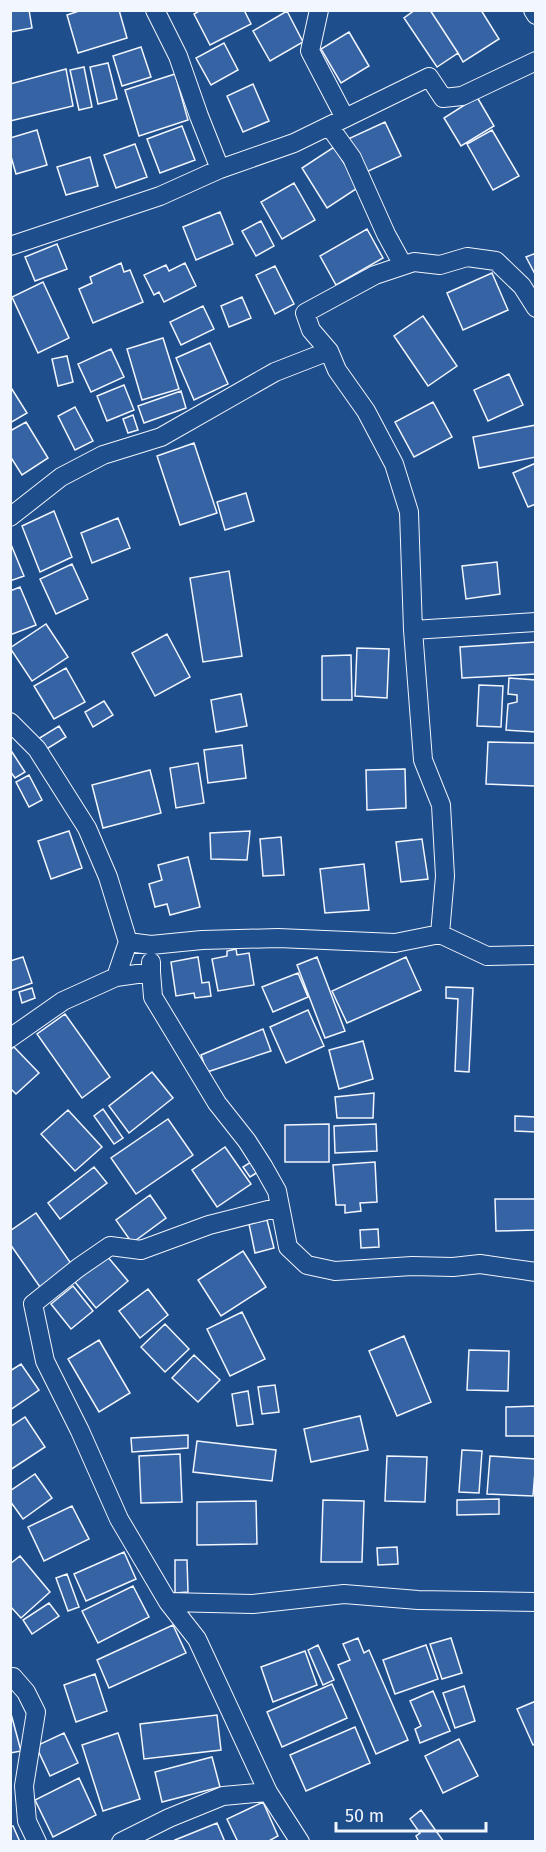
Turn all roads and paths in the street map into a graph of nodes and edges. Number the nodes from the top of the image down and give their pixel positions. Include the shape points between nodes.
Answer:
1 (155, 10) edge
2 (319, 10) edge
3 (533, 10) edge
4 (536, 15) edge
5 (536, 61) edge
6 (337, 122) junction
7 (220, 169) junction
8 (10, 246) edge
9 (403, 265) junction
10 (536, 308) edge
11 (329, 351) junction
12 (10, 517) edge
13 (536, 622) edge
14 (413, 630) junction
15 (10, 722) edge
16 (440, 934) junction
17 (128, 942) junction
18 (151, 945) junction
19 (536, 955) edge
20 (152, 972) junction
21 (116, 977) junction
22 (10, 1038) edge
23 (280, 1207) junction
24 (536, 1272) edge
25 (168, 1602) junction
26 (536, 1602) edge
27 (10, 1677) edge
28 (268, 1792) junction
29 (37, 1842) edge
30 (121, 1842) edge
31 (300, 1842) edge

1 - 7 street via 178,56
2 - 6 street via 310,51
3 - 4 street
5 - 6 street via 462,96 443,98 429,77
6 - 7 street via 294,143
6 - 9 street
7 - 8 street via 160,196
9 - 10 street via 440,265 467,257 496,261 522,286
9 - 11 street via 375,275 304,313 311,330
11 - 12 street via 275,372 161,437 103,455 61,477
11 - 14 street via 394,464 409,512
13 - 14 street
14 - 16 street via 423,760 441,805 444,876
15 - 17 street via 37,749 87,828 108,877
16 - 18 street via 395,943 278,938
16 - 19 street via 487,956
17 - 18 street
17 - 21 street
18 - 20 street
20 - 21 street
20 - 23 street via 153,997 217,1103 263,1167 277,1191
21 - 22 street via 63,1001
23 - 24 street via 288,1247 307,1265 335,1271 480,1264
23 - 25 street via 209,1225 141,1250 110,1246 33,1304 45,1361 118,1519
25 - 26 street via 253,1604 344,1594
25 - 28 street via 197,1639
27 - 29 street via 26,1692 36,1712 24,1786 27,1821
28 - 30 street via 223,1796
28 - 31 street

